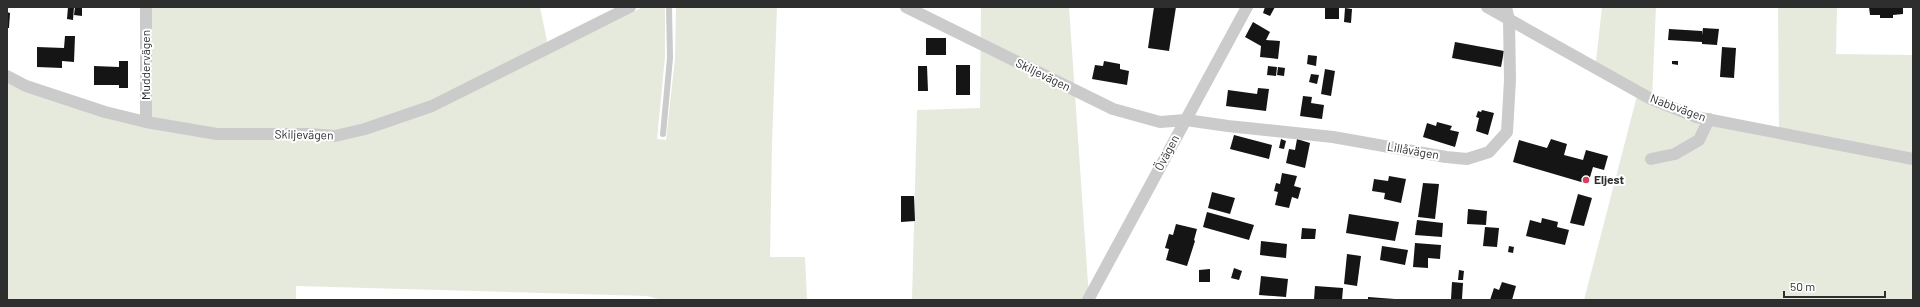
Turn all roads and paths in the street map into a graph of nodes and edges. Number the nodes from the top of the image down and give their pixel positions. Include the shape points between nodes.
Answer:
1 (146, 7) edge
2 (630, 7) edge
3 (669, 7) edge
4 (906, 7) edge
5 (1247, 7) edge
6 (1487, 7) edge
7 (1506, 7) edge
8 (1509, 20) junction
9 (7, 76) edge
10 (1709, 119) junction
11 (1186, 120) junction
12 (146, 122) junction
13 (663, 134) dead end
14 (1650, 159) dead end
15 (1913, 159) edge
16 (1088, 300) edge

1 - 12 street, Muddervägen
2 - 12 street, Skiljevägen via 432,106 365,129 335,136 217,134
3 - 13 lane via 670,58
4 - 11 street, Skiljevägen via 1113,109 1160,122
5 - 11 street, Övägen
6 - 8 street, Nabbvägen
7 - 8 street, Lillåvägen
8 - 10 street, Nabbvägen via 1652,99 1696,117
8 - 11 street, Lillåvägen via 1510,80 1507,132 1489,152 1467,159 1333,137
9 - 12 street, Skiljevägen via 26,86 105,112
10 - 14 street via 1700,140 1675,154
10 - 15 street, Nabbvägen
11 - 16 street, Övägen

